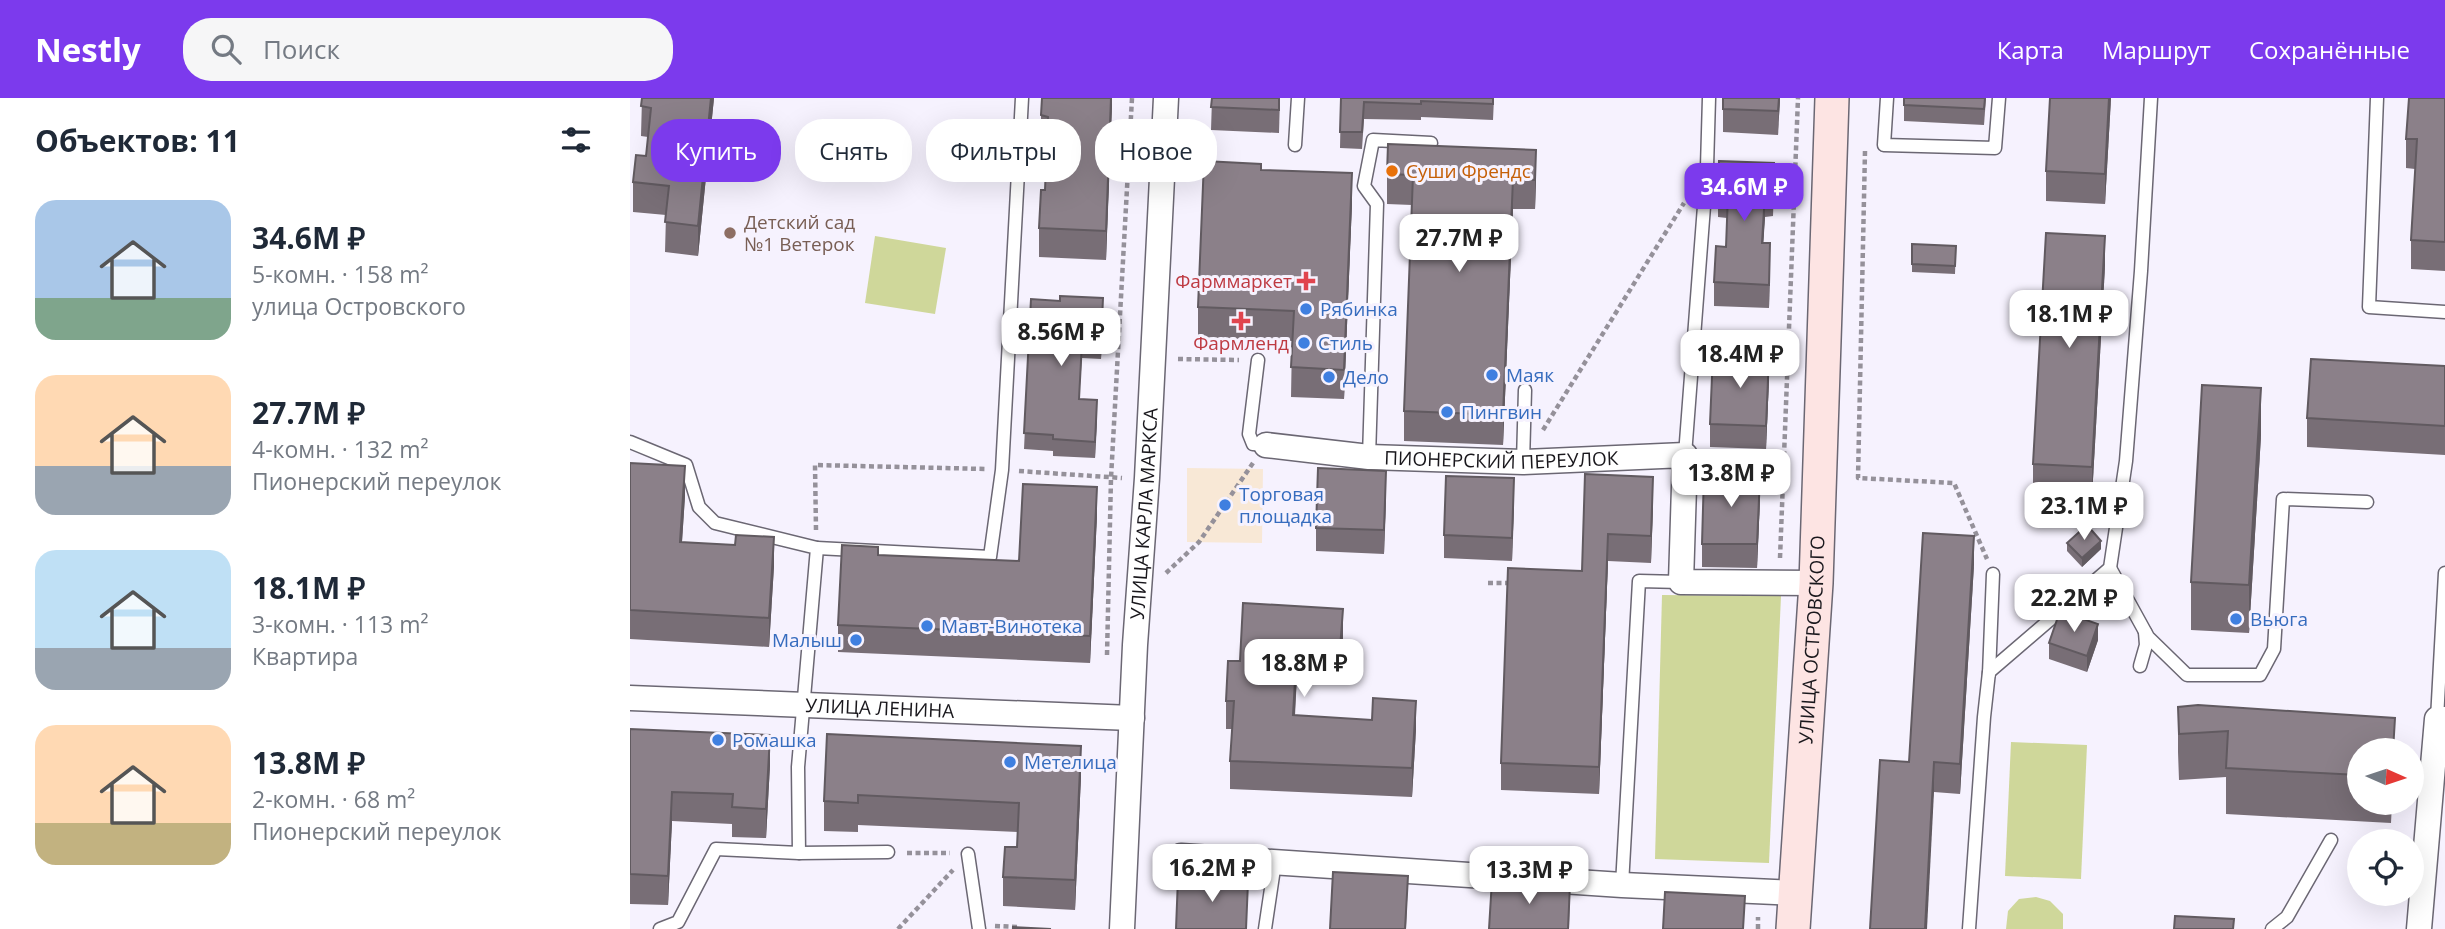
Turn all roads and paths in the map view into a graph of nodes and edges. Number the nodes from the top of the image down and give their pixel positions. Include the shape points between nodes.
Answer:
1 (1022, 98) edge
2 (1132, 98) edge
3 (1166, 98) edge
4 (1298, 98) edge
5 (1709, 98) edge
6 (1798, 98) edge
7 (1832, 98) edge
8 (1887, 98) edge
9 (1999, 98) edge
10 (2151, 98) edge
11 (2377, 98) edge
12 (1431, 143) edge
13 (1295, 145) dead end
14 (1865, 148) dead end
15 (1707, 167) junction
16 (2445, 312) edge
17 (1118, 358) junction
18 (1153, 359) junction
19 (1258, 360) joint
20 (1525, 390) dead end
21 (630, 442) edge
22 (1254, 445) junction
23 (1685, 455) junction
24 (1370, 457) junction
25 (1523, 462) junction
26 (1002, 470) junction
27 (1111, 478) junction
28 (1147, 478) junction
29 (2367, 502) dead end
30 (817, 548) junction
31 (2110, 568) junction
32 (2445, 573) edge
33 (1165, 574) dead end
34 (1993, 574) joint
35 (1681, 582) junction
36 (1488, 583) dead end
37 (1516, 583) edge
38 (1779, 583) junction
39 (1816, 583) junction
40 (2145, 632) junction
41 (1106, 663) dead end
42 (2140, 666) dead end
43 (1989, 674) junction
44 (630, 698) edge
45 (805, 707) junction
46 (1132, 718) junction
47 (2441, 719) edge
48 (2331, 840) dead end
49 (888, 852) joint
50 (799, 853) junction
51 (968, 854) junction
52 (1181, 856) dead end
53 (1275, 862) junction
54 (1622, 885) junction
55 (1794, 893) junction
56 (979, 927) edge
57 (1027, 928) edge
58 (660, 929) edge
59 (898, 929) edge
60 (1122, 929) edge
61 (1265, 929) edge
62 (1793, 929) edge
63 (1969, 929) edge
64 (2272, 929) edge
65 (2419, 929) edge

1 - 26 lane
2 - 17 path
3 - 18 street, УЛИЦА КАРЛА МАРКСА
4 - 13 lane
5 - 15 lane
6 - 38 path
7 - 39 street, УЛИЦА ОСТРОВСКОГО
8 - 9 lane via 1884,145 1996,148
10 - 31 lane via 2127,447
11 - 16 lane via 2369,307
12 - 24 lane via 1373,140 1364,186 1377,204
14 - 34 path via 1858,478 1954,483
15 - 23 lane
15 - 25 path
17 - 18 path
17 - 27 path
18 - 19 path
18 - 28 street, УЛИЦА КАРЛА МАРКСА
19 - 22 lane via 1250,434
20 - 25 lane
21 - 30 lane via 685,465 699,507 715,523
22 - 24 street, ПИОНЕРСКИЙ ПЕРЕУЛОК
22 - 33 path via 1199,542
23 - 25 street, ПИОНЕРСКИЙ ПЕРЕУЛОК
23 - 35 street
24 - 25 street, ПИОНЕРСКИЙ ПЕРЕУЛОК
26 - 27 path
26 - 30 lane via 990,557
26 - 30 path via 815,465
27 - 28 path
27 - 41 path
28 - 46 street, УЛИЦА КАРЛА МАРКСА
29 - 40 lane via 2283,499 2274,649 2260,675 2187,675
30 - 45 lane
31 - 40 lane
31 - 43 lane
32 - 47 lane
34 - 43 lane
35 - 38 street
35 - 54 lane via 1639,581
36 - 37 path
38 - 39 street
39 - 55 street, УЛИЦА ОСТРОВСКОГО
40 - 42 lane
43 - 63 lane
44 - 45 street, УЛИЦА ЛЕНИНА
45 - 46 street, УЛИЦА ЛЕНИНА
45 - 50 lane via 798,767
46 - 60 street, УЛИЦА КАРЛА МАРКСА
47 - 65 street
48 - 64 lane via 2287,917
49 - 50 lane
49 - 51 path
50 - 58 lane via 716,849 678,922
51 - 56 lane
51 - 59 path
52 - 53 street
53 - 54 street
53 - 61 lane
54 - 55 street
55 - 62 street, УЛИЦА ОСТРОВСКОГО
56 - 57 path

